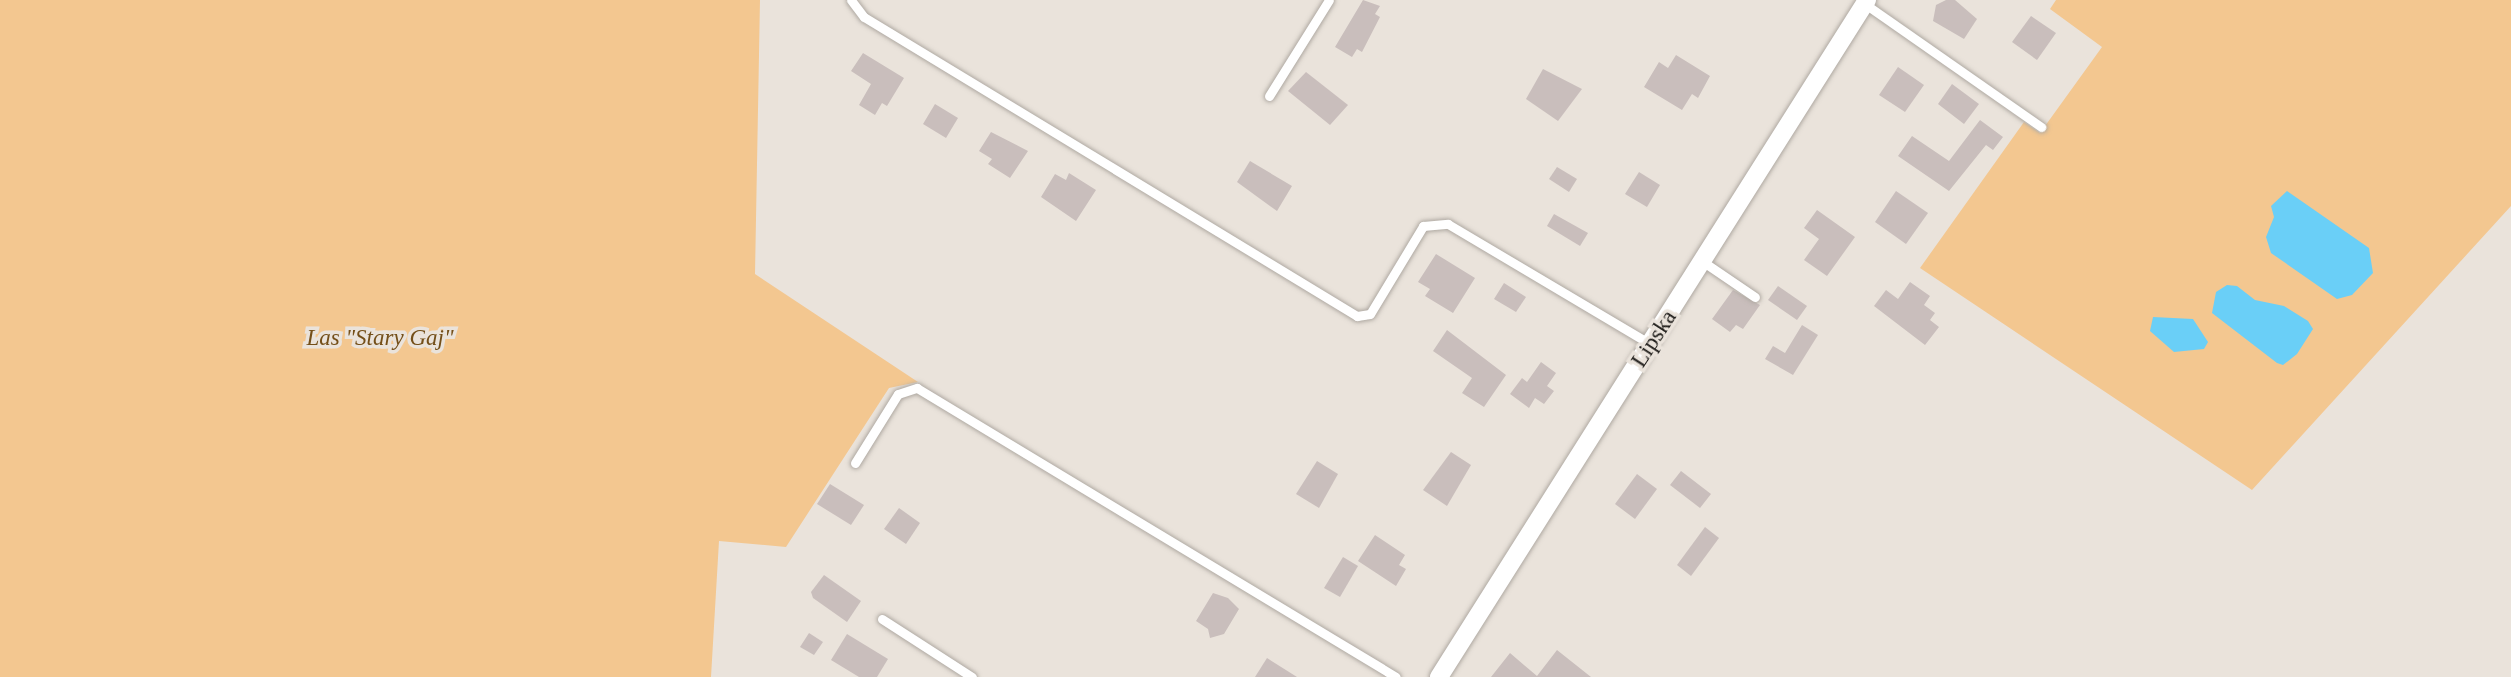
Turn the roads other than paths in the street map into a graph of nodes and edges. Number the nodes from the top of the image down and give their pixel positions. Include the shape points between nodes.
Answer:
1 (851, 0) edge
2 (1329, 0) edge
3 (1866, 2) edge
4 (1269, 96) dead end
5 (2041, 127) dead end
6 (1702, 261) junction
7 (1755, 297) dead end
8 (1650, 344) junction
9 (855, 463) dead end
10 (882, 619) dead end
11 (972, 677) edge
12 (1396, 677) edge
13 (1439, 677) edge

1 - 8 lane via 864,17 1357,316 1370,314 1423,226 1448,223
2 - 4 lane
3 - 5 lane
3 - 6 street, Lipska
6 - 7 lane
6 - 8 street, Lipska
8 - 13 street, Lipska
9 - 12 lane via 898,394 917,388
10 - 11 lane

